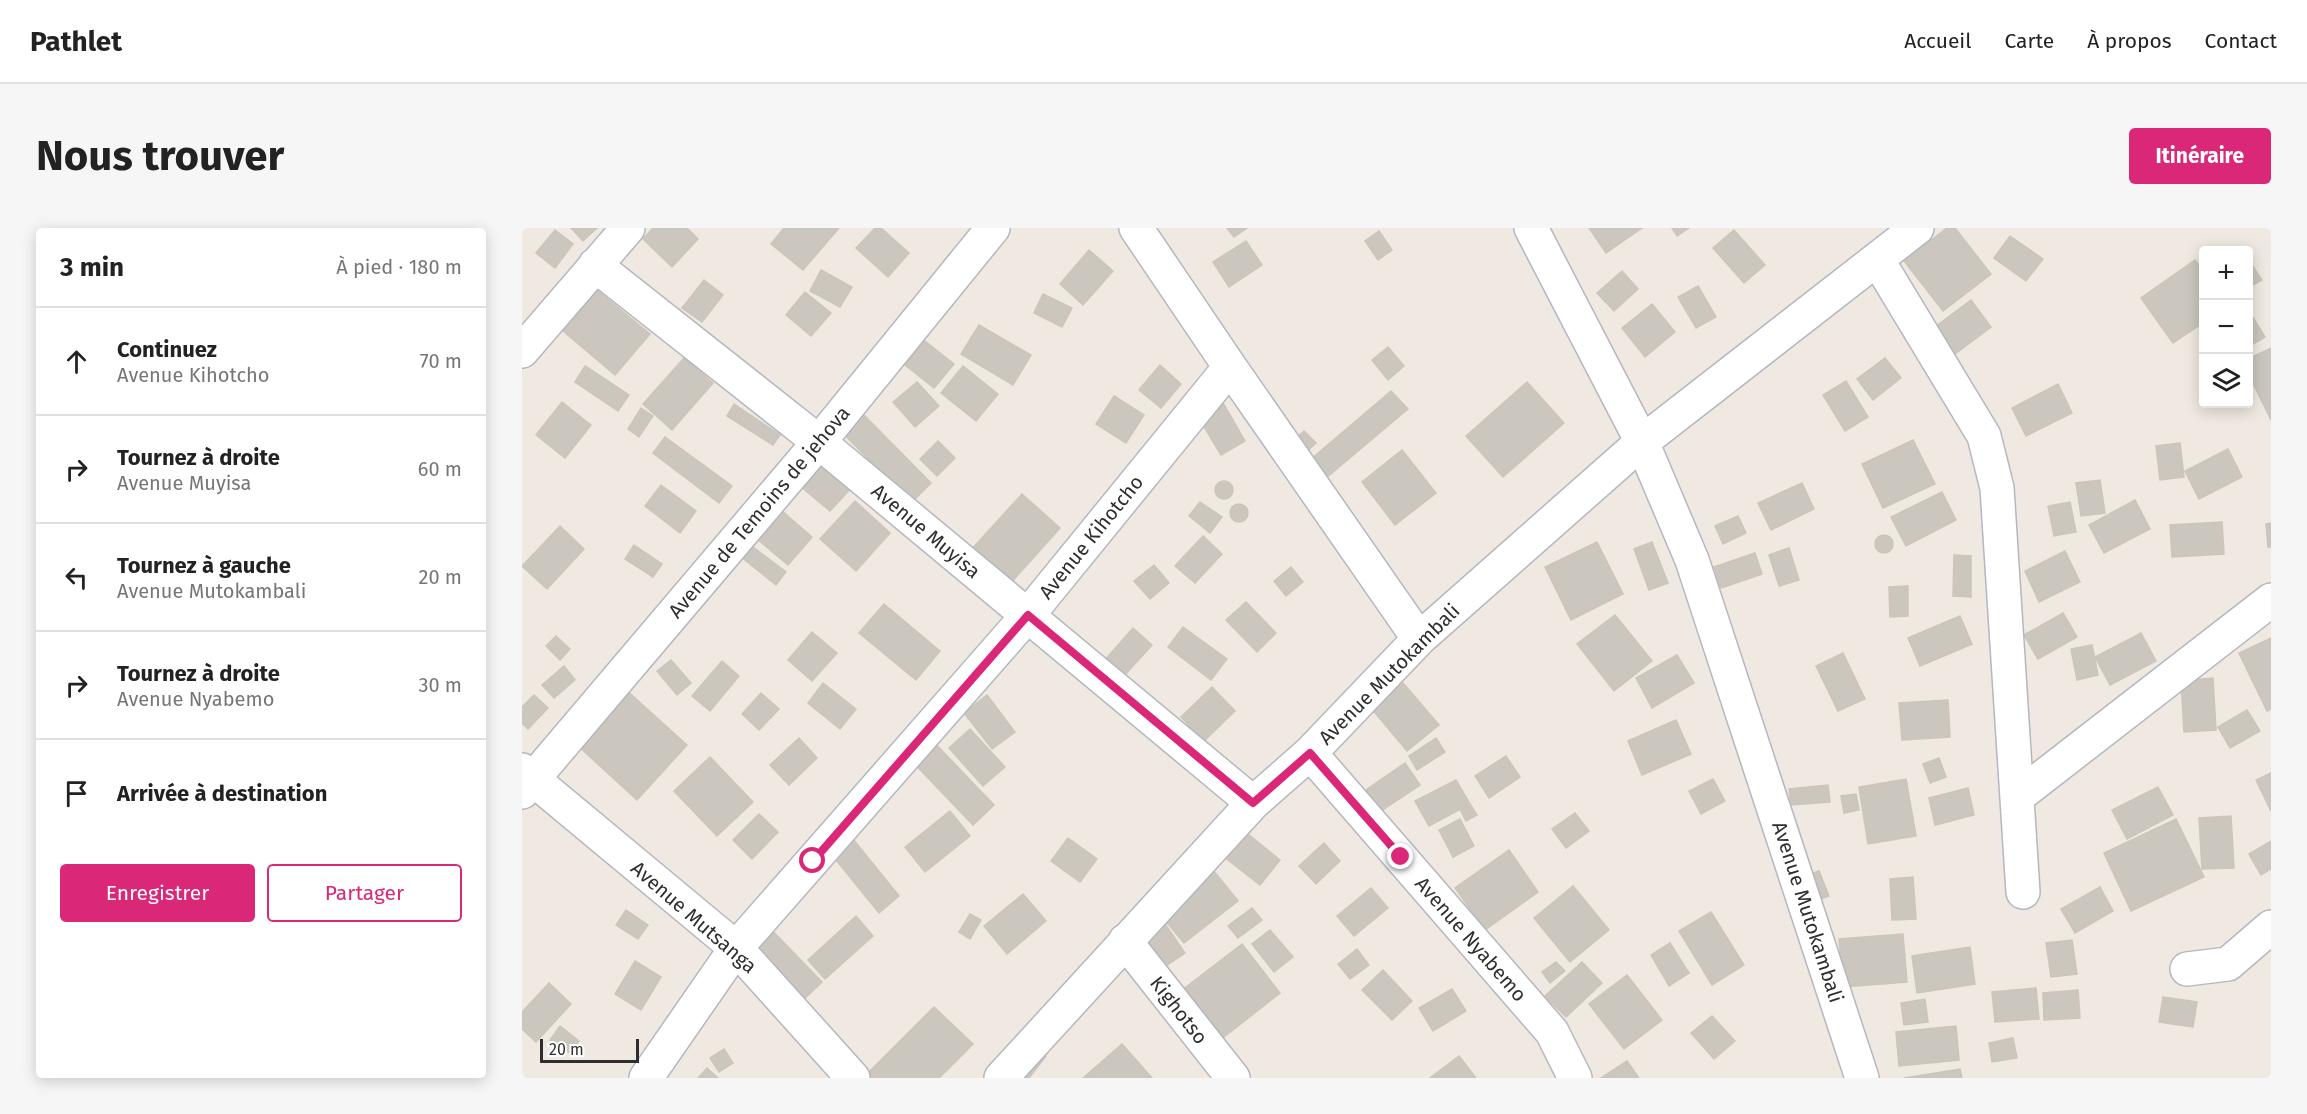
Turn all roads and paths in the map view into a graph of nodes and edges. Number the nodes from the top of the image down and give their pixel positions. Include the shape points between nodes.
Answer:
1 (628, 228) edge
2 (993, 228) edge
3 (1136, 228) edge
4 (1531, 228) edge
5 (1917, 228) edge
6 (1877, 259) junction
7 (595, 265) junction
8 (522, 351) edge
9 (1230, 367) junction
10 (819, 442) junction
11 (1642, 442) junction
12 (2271, 600) edge
13 (1028, 615) junction
14 (1419, 639) junction
15 (1310, 753) junction
16 (526, 781) edge
17 (2017, 797) junction
18 (1253, 803) junction
19 (2023, 892) dead end
20 (2271, 927) edge
21 (1125, 941) junction
22 (736, 948) junction
23 (2187, 969) dead end
24 (646, 1078) edge
25 (853, 1078) edge
26 (1001, 1078) edge
27 (1233, 1078) edge
28 (1575, 1078) edge
29 (1862, 1078) edge

1 - 7 street
2 - 10 street, Avenue de Temoins de jehova
3 - 9 street
4 - 11 street, Avenue Mutokambali
5 - 6 street
6 - 11 street
6 - 17 street via 1984,436 1995,477
7 - 8 street
7 - 10 street, Avenue Muyisa
9 - 13 street, Avenue Kihotcho
9 - 14 street
10 - 13 street, Avenue Muyisa
10 - 16 street, Avenue de Temoins de jehova
11 - 14 street, Avenue Mutokambali
11 - 29 street, Avenue Mutokambali via 1692,560
12 - 17 street
13 - 18 street, Avenue Muyisa
13 - 22 street, Avenue Kihotcho
14 - 15 street, Avenue Mutokambali
15 - 18 street, Avenue Mutokambali
15 - 28 street, Avenue Nyabemo via 1551,1032
16 - 22 street, Avenue Mutsanga
17 - 19 street
18 - 21 street, Avenue Mutokambali
20 - 23 street via 2228,964
21 - 26 street, Avenue Mutokambali
21 - 27 street, Kighotso
22 - 24 street, Avenue Kihotcho
22 - 25 street, Avenue Mutsanga

